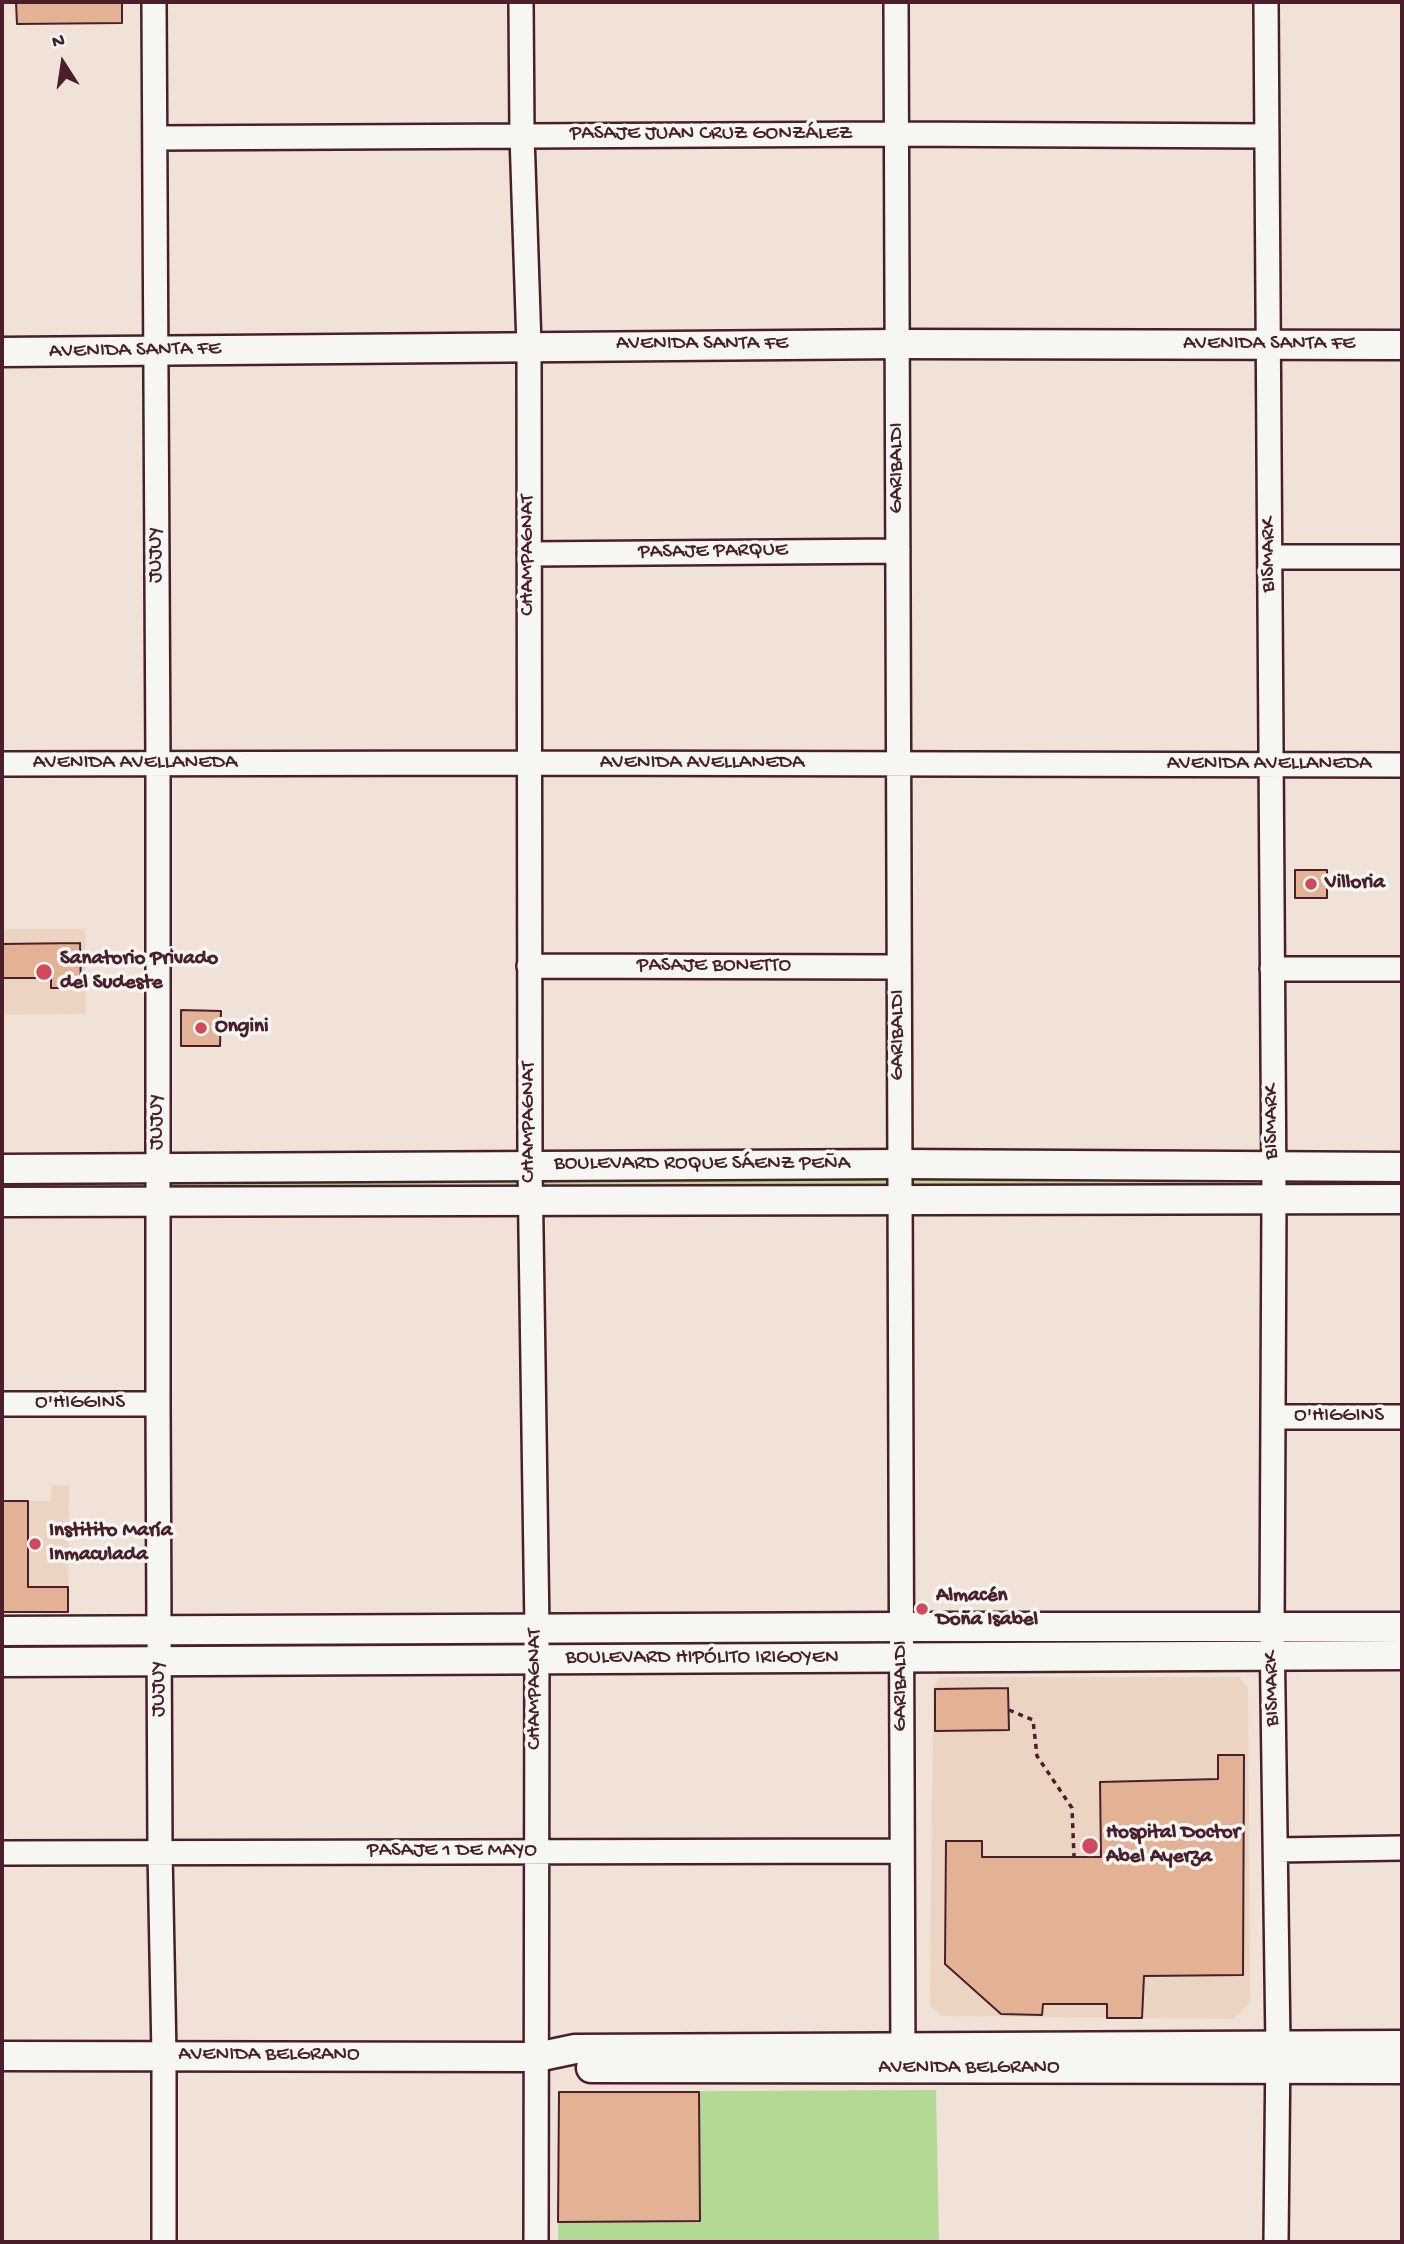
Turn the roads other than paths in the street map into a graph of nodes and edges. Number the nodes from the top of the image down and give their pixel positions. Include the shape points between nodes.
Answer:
1 (154, 2) edge
2 (521, 2) edge
3 (896, 2) edge
4 (1266, 2) edge
5 (896, 134) junction
6 (522, 135) junction
7 (1267, 135) junction
8 (155, 138) junction
9 (897, 344) junction
10 (1269, 345) junction
11 (1402, 345) edge
12 (528, 346) junction
13 (156, 351) junction
14 (2, 352) edge
15 (898, 551) junction
16 (529, 554) junction
17 (1270, 557) junction
18 (1402, 557) edge
19 (529, 763) junction
20 (2, 764) edge
21 (158, 764) junction
22 (899, 765) junction
23 (1271, 765) junction
24 (1402, 765) edge
25 (529, 966) junction
26 (899, 967) junction
27 (1272, 969) junction
28 (1402, 969) edge
29 (900, 1164) junction
30 (530, 1166) junction
31 (158, 1167) junction
32 (1273, 1167) junction
33 (1402, 1167) edge
34 (2, 1169) edge
35 (900, 1199) junction
36 (1274, 1199) junction
37 (1402, 1199) edge
38 (158, 1200) junction
39 (531, 1201) junction
40 (2, 1202) edge
41 (2, 1404) edge
42 (158, 1404) junction
43 (1275, 1417) junction
44 (1402, 1417) edge
45 (901, 1626) junction
46 (1272, 1627) junction
47 (1402, 1627) edge
48 (537, 1629) junction
49 (160, 1630) junction
50 (2, 1631) edge
51 (1273, 1655) junction
52 (1402, 1655) edge
53 (901, 1657) junction
54 (537, 1660) junction
55 (160, 1661) junction
56 (2, 1662) edge
57 (1402, 1848) edge
58 (1276, 1850) junction
59 (160, 1852) junction
60 (536, 1852) junction
61 (902, 1852) junction
62 (2, 1853) edge
63 (1402, 2045) edge
64 (164, 2055) junction
65 (2, 2056) edge
66 (537, 2057) junction
67 (1278, 2057) junction
68 (903, 2058) junction
69 (1402, 2069) edge
70 (163, 2242) edge
71 (536, 2242) edge
72 (1276, 2242) edge

1 - 8 street, JUJUY
2 - 6 street, CHAMPAGNAT
3 - 5 street, GARIBALDI
4 - 7 street, BISMARK
5 - 6 street, PASAJE JUAN CRUZ GONZÁLEZ
5 - 7 street, PASAJE JUAN CRUZ GONZÁLEZ
5 - 9 street, GARIBALDI
6 - 8 street, PASAJE JUAN CRUZ GONZÁLEZ
6 - 12 street, CHAMPAGNAT
7 - 10 street, BISMARK
8 - 13 street, JUJUY
9 - 10 street, AVENIDA SANTA FE
9 - 12 street, AVENIDA SANTA FE
9 - 15 street, GARIBALDI
10 - 11 street, AVENIDA SANTA FE
10 - 17 street, BISMARK
12 - 13 street, AVENIDA SANTA FE
12 - 16 street, CHAMPAGNAT
13 - 14 street, AVENIDA SANTA FE
13 - 21 street, JUJUY
15 - 16 street, PASAJE PARQUE
15 - 22 street, GARIBALDI
16 - 19 street, CHAMPAGNAT
17 - 18 street
17 - 23 street, BISMARK
19 - 21 street, AVENIDA AVELLANEDA
19 - 22 street, AVENIDA AVELLANEDA
19 - 25 street, CHAMPAGNAT
20 - 21 street, AVENIDA AVELLANEDA
21 - 31 street, JUJUY
22 - 23 street, AVENIDA AVELLANEDA
22 - 26 street, GARIBALDI
23 - 24 street, AVENIDA AVELLANEDA
23 - 27 street, BISMARK
25 - 26 street, PASAJE BONETTO
25 - 30 street, CHAMPAGNAT
26 - 29 street, GARIBALDI
27 - 28 street
27 - 32 street, BISMARK
29 - 30 street, BOULEVARD ROQUE SÁENZ PEÑA
29 - 32 street, BOULEVARD ROQUE SÁENZ PEÑA
29 - 35 street, GARIBALDI
30 - 31 street, BOULEVARD ROQUE SÁENZ PEÑA
30 - 39 street, CHAMPAGNAT
31 - 34 street, BOULEVARD ROQUE SÁENZ PEÑA
31 - 38 street, JUJUY
32 - 33 street, BOULEVARD ROQUE SÁENZ PEÑA
32 - 36 street, BISMARK
35 - 36 street, BOULEVARD ROQUE SÁENZ PEÑA
35 - 39 street, BOULEVARD ROQUE SÁENZ PEÑA
35 - 45 street, GARIBALDI
36 - 37 street, BOULEVARD ROQUE SÁENZ PEÑA
36 - 43 street, BISMARK
38 - 39 street, BOULEVARD ROQUE SÁENZ PEÑA
38 - 40 street, BOULEVARD ROQUE SÁENZ PEÑA
38 - 42 street, JUJUY
39 - 48 street, CHAMPAGNAT
41 - 42 street, O'HIGGINS
42 - 49 street, JUJUY
43 - 44 street, O'HIGGINS
43 - 46 street, BISMARK
45 - 46 street, BOULEVARD HIPÓLITO IRIGOYEN
45 - 48 street, BOULEVARD HIPÓLITO IRIGOYEN
45 - 53 street, GARIBALDI
46 - 47 street, BOULEVARD HIPÓLITO IRIGOYEN
46 - 51 street, BISMARK
48 - 49 street, BOULEVARD HIPÓLITO IRIGOYEN
48 - 54 street, CHAMPAGNAT
49 - 50 street, BOULEVARD HIPÓLITO IRIGOYEN
49 - 55 street, JUJUY
51 - 52 street, BOULEVARD HIPÓLITO IRIGOYEN
51 - 53 street, BOULEVARD HIPÓLITO IRIGOYEN
51 - 58 street, BISMARK
53 - 54 street, BOULEVARD HIPÓLITO IRIGOYEN
53 - 61 street, GARIBALDI
54 - 55 street, BOULEVARD HIPÓLITO IRIGOYEN
54 - 60 street, CHAMPAGNAT
55 - 56 street, BOULEVARD HIPÓLITO IRIGOYEN
55 - 59 street, JUJUY
57 - 58 street
58 - 67 street, BISMARK
59 - 60 street, PASAJE 1 DE MAYO
59 - 62 street, PASAJE 1 DE MAYO
59 - 64 street, JUJUY
60 - 61 street, PASAJE 1 DE MAYO
60 - 66 street, CHAMPAGNAT
61 - 68 street, GARIBALDI
63 - 67 street, AVENIDA BELGRANO
64 - 65 street, AVENIDA BELGRANO
64 - 66 street, AVENIDA BELGRANO
64 - 70 street, JUJUY
66 - 68 street, AVENIDA BELGRANO via 575,2049
66 - 71 street, CHAMPAGNAT
67 - 68 street, AVENIDA BELGRANO
67 - 69 street, AVENIDA BELGRANO
67 - 72 street, BISMARK

